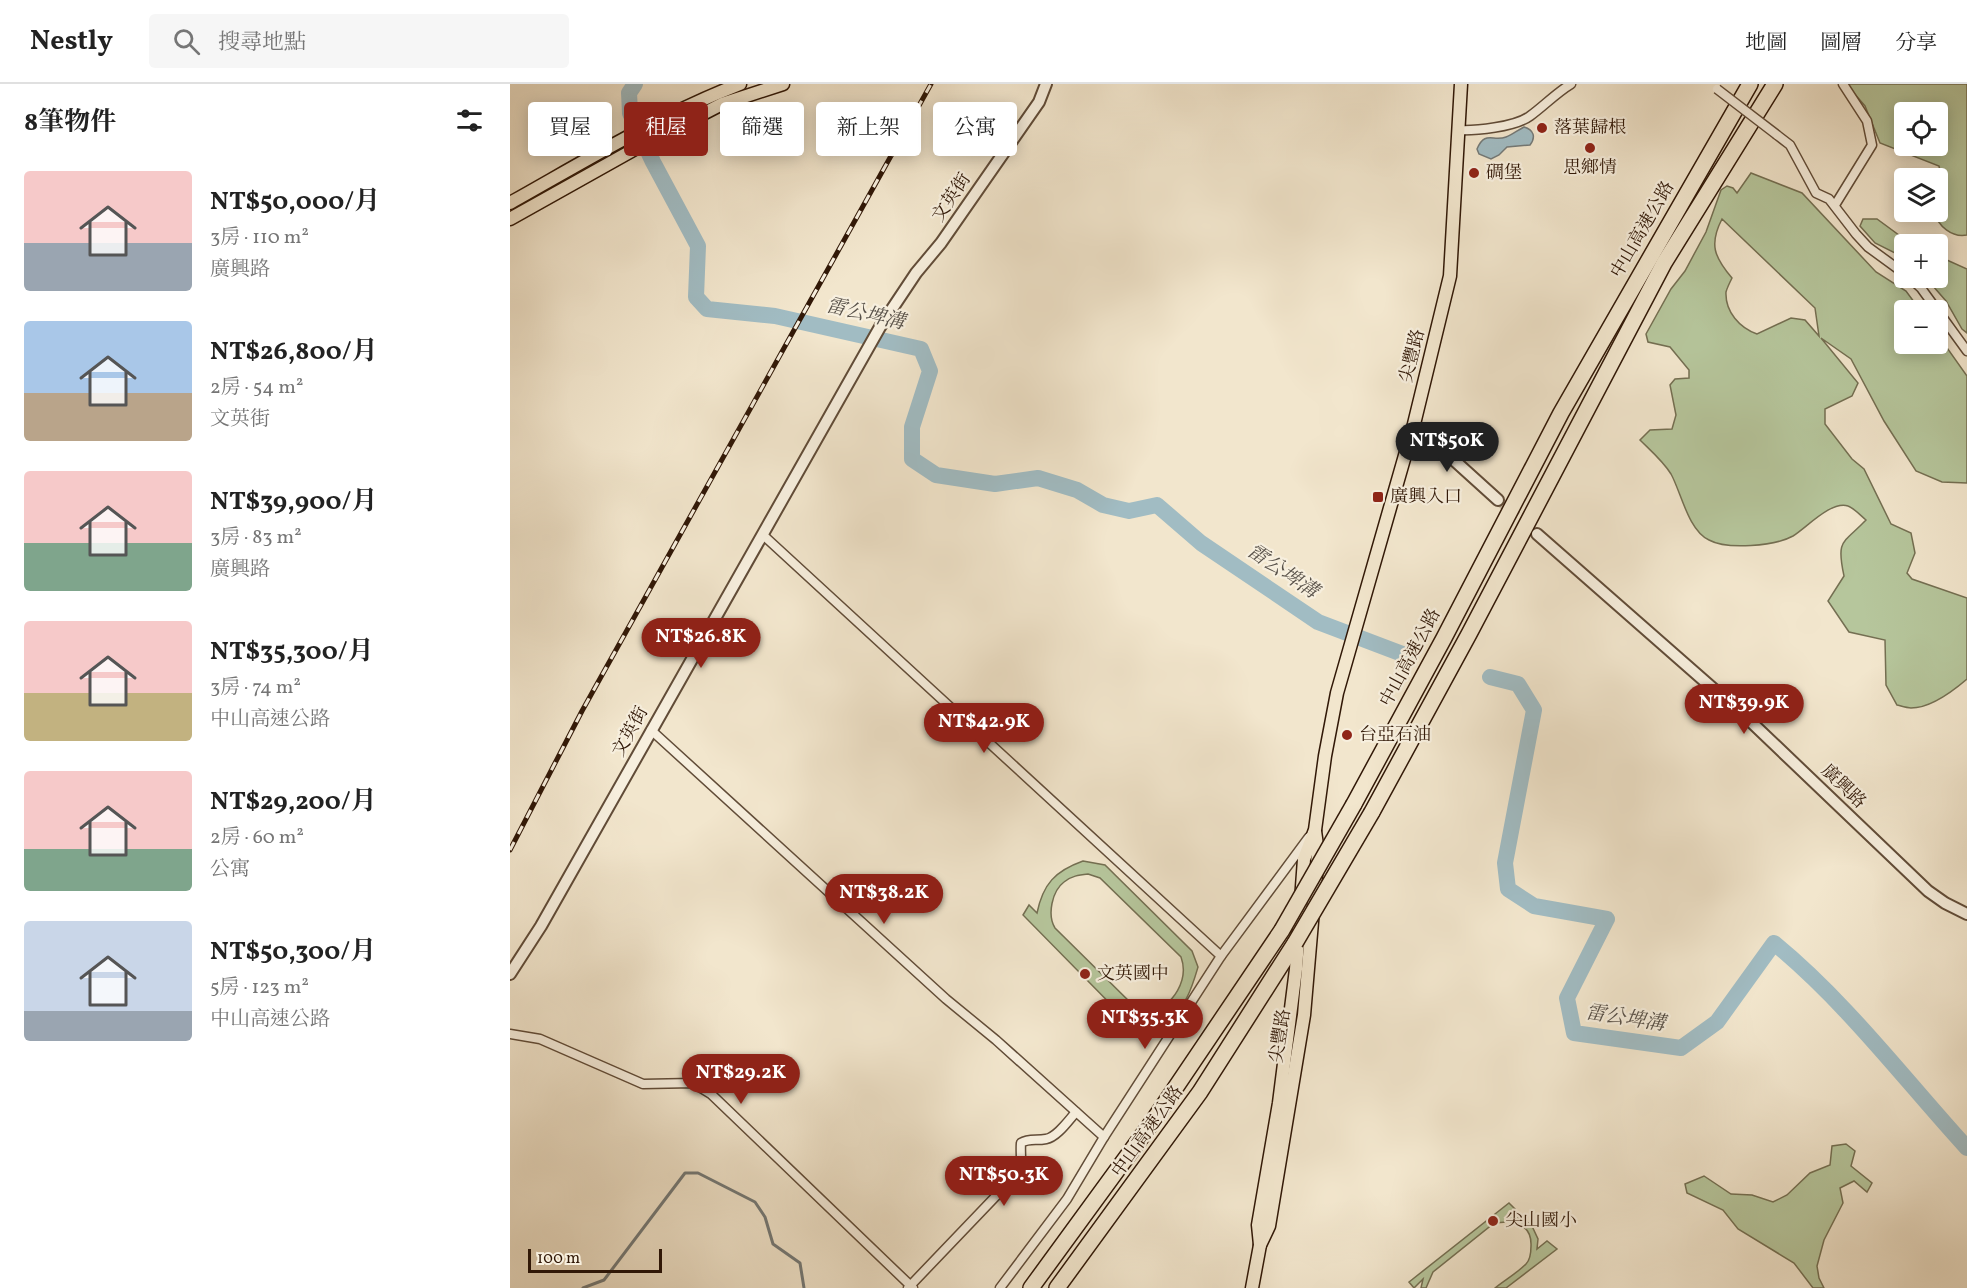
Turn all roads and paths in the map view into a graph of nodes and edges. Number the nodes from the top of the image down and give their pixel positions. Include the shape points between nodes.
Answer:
1 (783, 84) edge
2 (1046, 84) edge
3 (1461, 84) edge
4 (1570, 84) edge
5 (1750, 84) edge
6 (1775, 84) edge
7 (1843, 84) edge
8 (1713, 87) edge
9 (735, 90) edge
10 (697, 102) edge
11 (708, 108) edge
12 (1457, 130) junction
13 (624, 147) edge
14 (624, 148) edge
15 (510, 202) edge
16 (1835, 205) junction
17 (510, 219) edge
18 (1894, 266) edge
19 (1948, 325) edge
20 (1967, 351) edge
21 (1414, 424) junction
22 (1498, 500) tunnel mouth
23 (1537, 534) tunnel mouth
24 (763, 535) junction
25 (651, 730) junction
26 (1315, 830) junction
27 (1967, 914) edge
28 (1221, 956) junction
29 (510, 974) edge
30 (510, 1034) edge
31 (1076, 1112) junction
32 (1104, 1137) junction
33 (911, 1288) edge
34 (1000, 1288) edge
35 (1031, 1288) edge
36 (1057, 1288) edge
37 (1252, 1288) edge

1 - 9 main road
2 - 24 street, 文英街 via 1039,102 880,327
3 - 12 main road, 尖豐路
4 - 12 street via 1529,117 1474,131
5 - 35 highway, 中山高速公路, bridge via 1561,413 1444,638 1282,930 1153,1121
6 - 36 highway, 中山高速公路, bridge via 1664,262 1469,634 1295,943 1200,1092
7 - 16 street via 1867,121 1872,145
8 - 16 street, bridge via 1790,145 1816,193
9 - 10 main road
9 - 11 main road
12 - 21 main road, 尖豐路 via 1450,276
13 - 15 main road
14 - 17 main road
16 - 18 street via 1868,247
19 - 20 street
21 - 22 street
21 - 26 main road, 尖豐路 via 1337,693
23 - 27 street, 廣興路 via 1750,720 1928,891
24 - 25 street, 文英街
24 - 28 street
25 - 29 street, 文英街
25 - 31 street
26 - 28 street
26 - 37 main road, 尖豐路 via 1305,859 1296,969
28 - 32 street
30 - 33 street via 540,1039 643,1084 693,1083 711,1094
31 - 32 street
31 - 33 street via 1047,1139 1021,1143 1022,1165 1018,1173
32 - 34 street via 1067,1198

